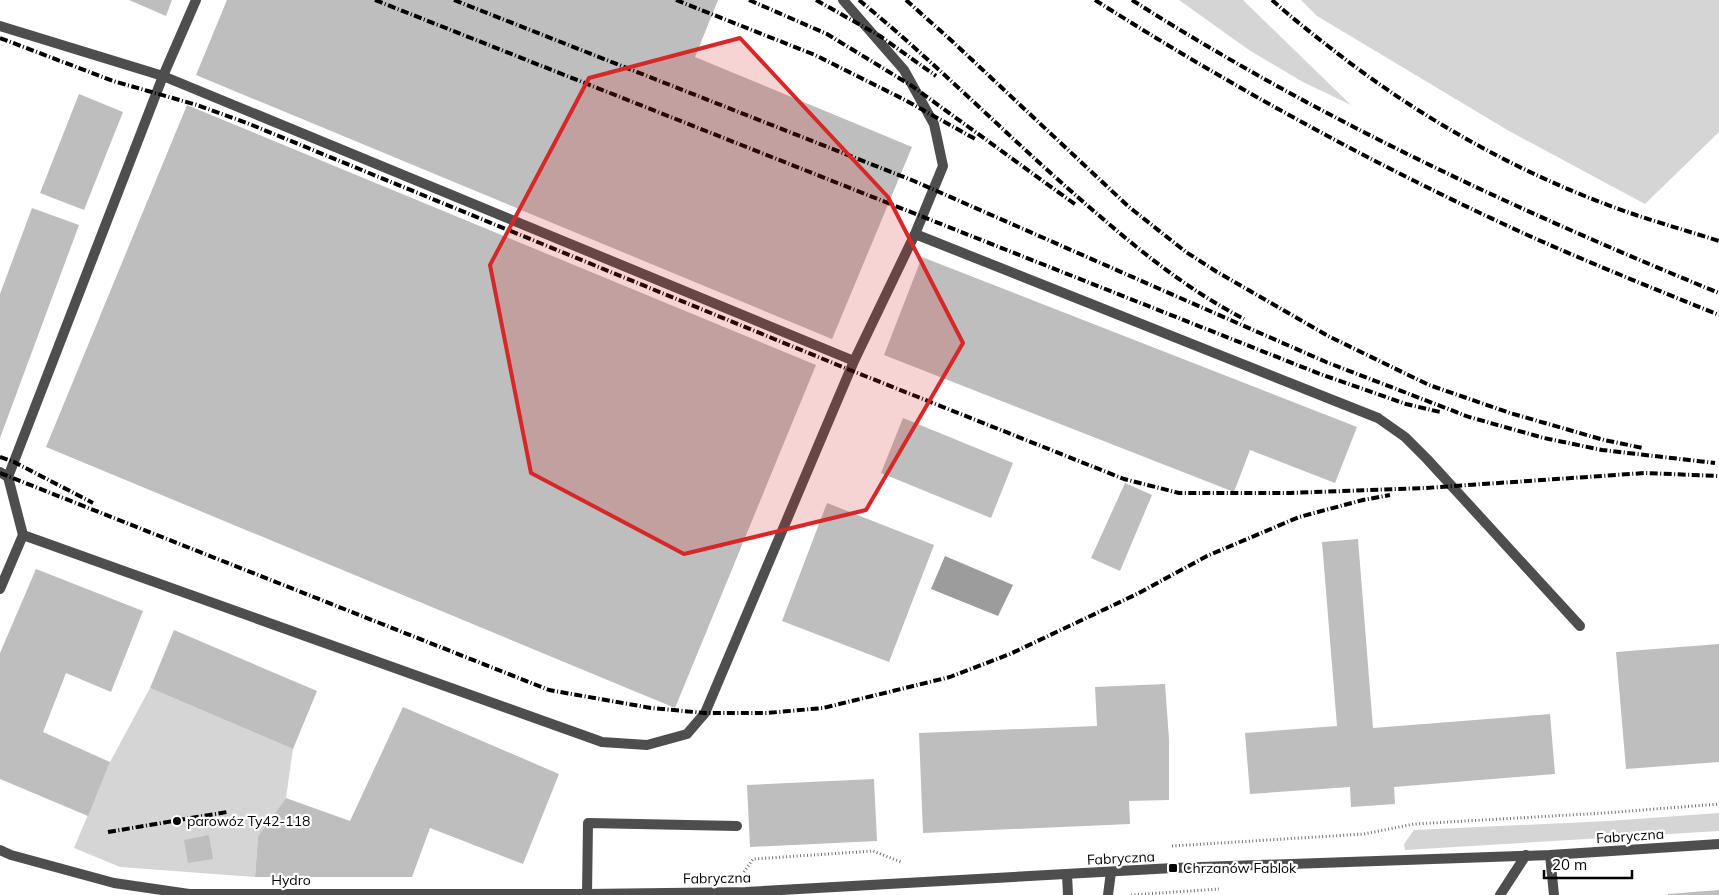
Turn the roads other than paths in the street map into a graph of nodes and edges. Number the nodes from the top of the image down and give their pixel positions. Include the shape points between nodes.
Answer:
1 (196, 0) edge
2 (843, 0) edge
3 (0, 26) edge
4 (163, 76) junction
5 (915, 234) junction
6 (854, 361) junction
7 (4, 474) edge
8 (23, 535) junction
9 (0, 589) edge
10 (1580, 626) dead end
11 (737, 826) dead end
12 (1719, 844) edge
13 (0, 850) edge
14 (1550, 854) junction
15 (1526, 856) junction
16 (1111, 872) junction
17 (1067, 874) junction
18 (585, 895) edge
19 (1068, 895) edge
20 (1108, 895) edge
21 (1500, 895) edge
22 (1554, 895) edge

1 - 4 street
2 - 5 street via 904,70 934,124 943,166
3 - 4 street
4 - 6 street
4 - 7 street
5 - 6 street
5 - 10 street via 1378,418 1428,458
6 - 8 street via 705,712 687,734 646,745 602,742
7 - 8 street
8 - 9 street
11 - 18 street via 588,823
12 - 14 street, Fabryczna
13 - 18 street, Hydro via 114,883 189,894
14 - 15 street, Fabryczna
14 - 22 street
15 - 16 street, Fabryczna
15 - 21 street
16 - 17 street, Fabryczna
16 - 20 street
17 - 18 street, Fabryczna via 746,892
17 - 19 street

